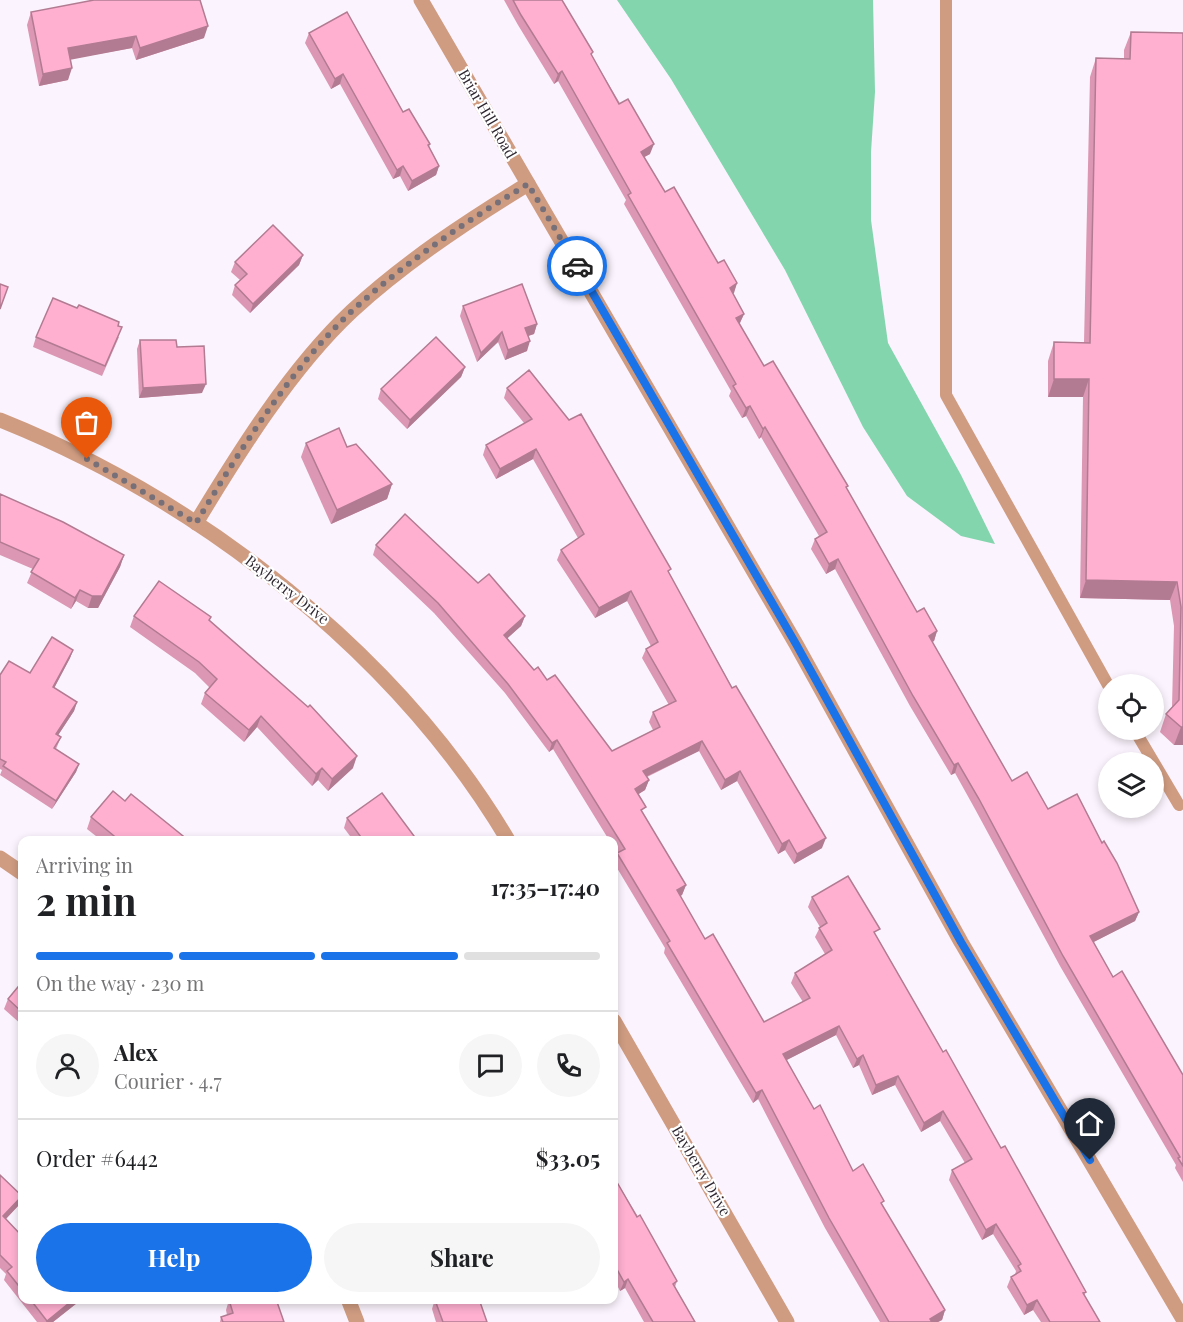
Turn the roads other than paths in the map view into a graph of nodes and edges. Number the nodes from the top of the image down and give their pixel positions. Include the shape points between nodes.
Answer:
1 (421, 0) edge
2 (946, 0) edge
3 (528, 184) junction
4 (0, 420) edge
5 (196, 523) junction
6 (1102, 674) edge
7 (1141, 740) edge
8 (1179, 805) dead end
9 (505, 836) edge
10 (0, 858) edge
11 (18, 870) edge
12 (618, 1028) edge
13 (350, 1304) edge
14 (1183, 1320) edge
15 (357, 1322) edge
16 (787, 1322) edge

1 - 3 street, Briar Hill Road
2 - 6 lane via 946,395
3 - 5 street via 423,254 351,312 249,436
3 - 14 street, Briar Hill Road via 796,644 961,942
4 - 5 street, Bayberry Drive via 52,440
5 - 9 street, Bayberry Drive via 333,627 396,692 447,753
7 - 8 lane
10 - 11 street
12 - 16 street, Bayberry Drive
13 - 15 street

